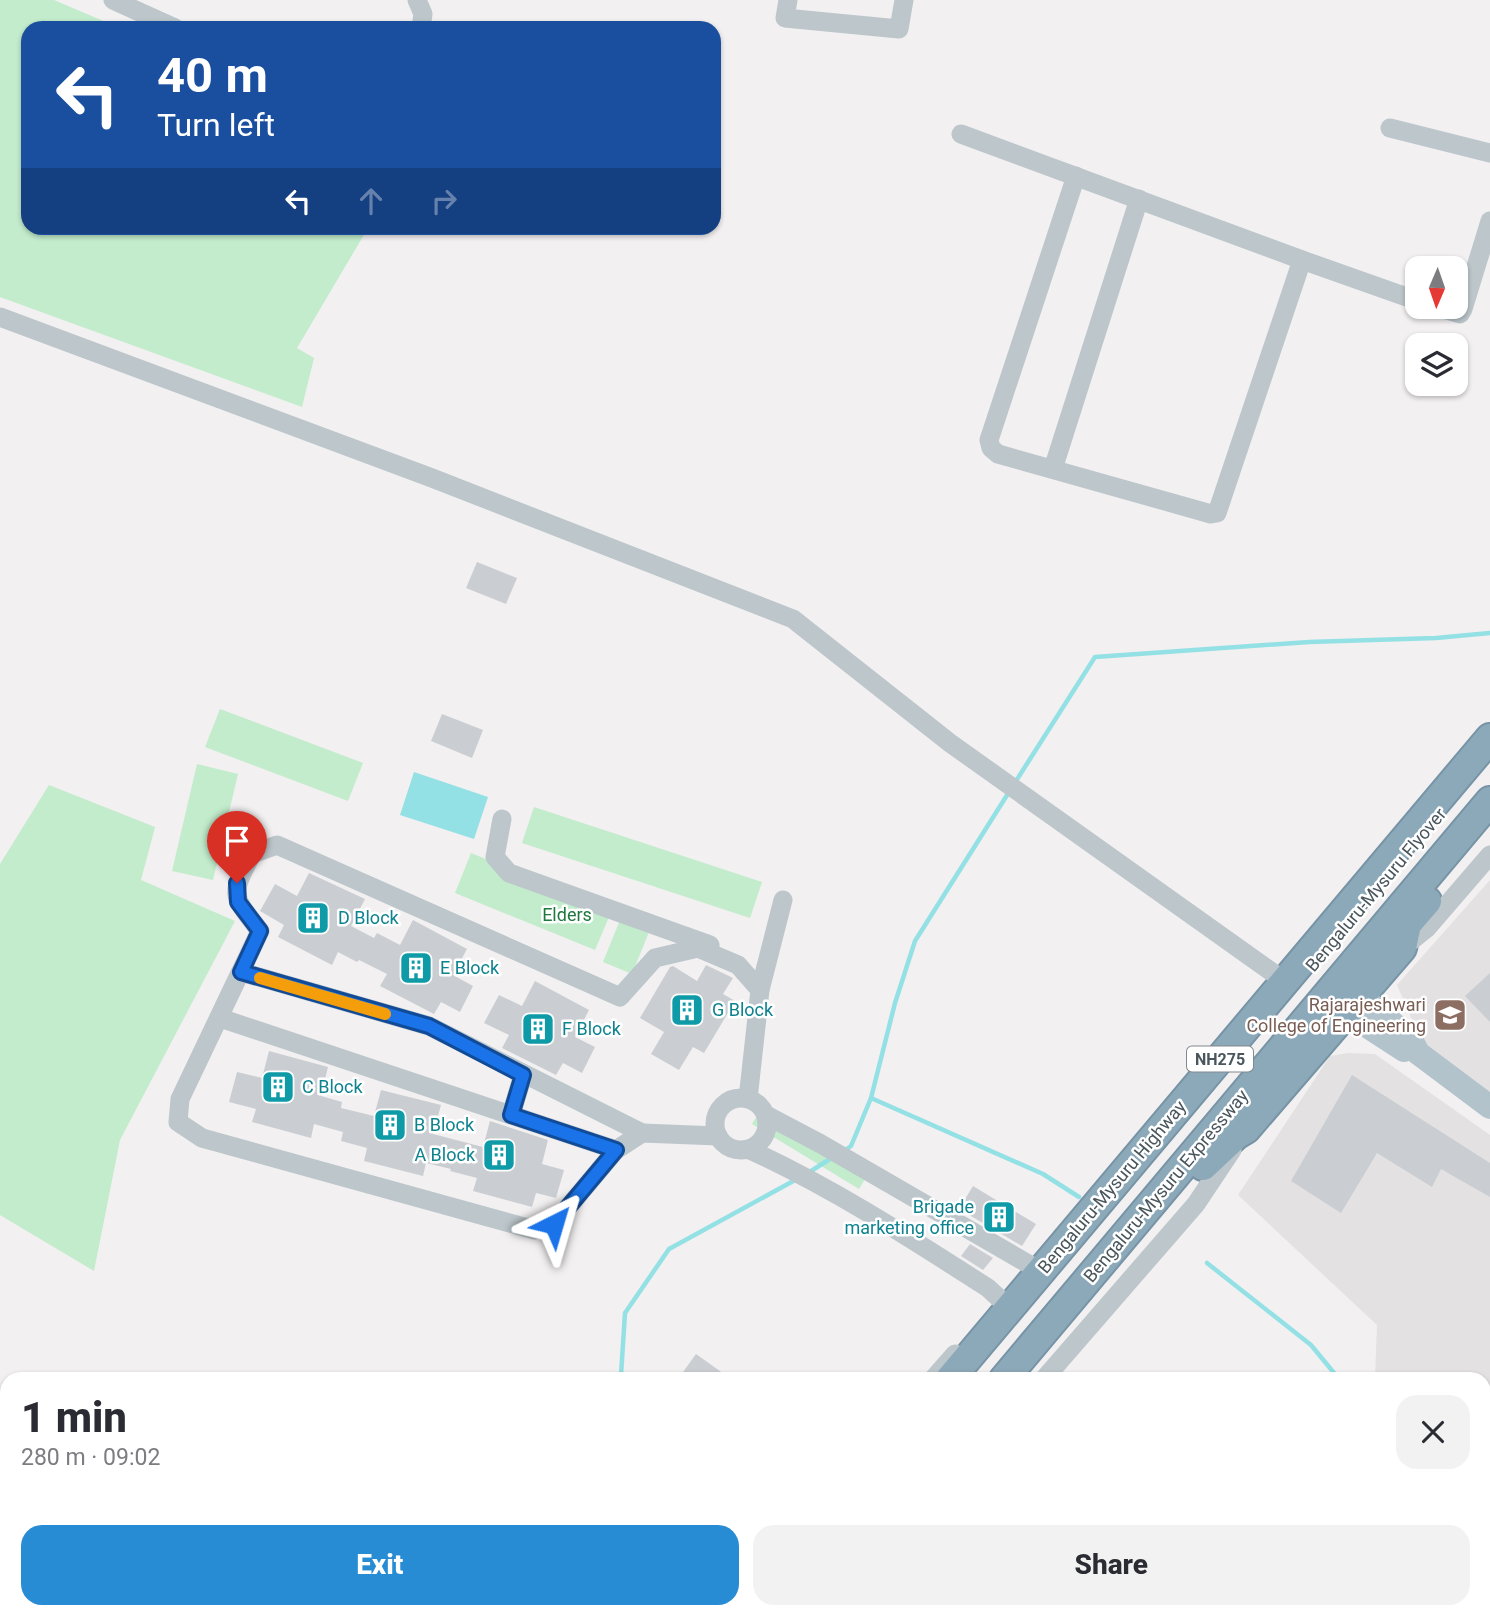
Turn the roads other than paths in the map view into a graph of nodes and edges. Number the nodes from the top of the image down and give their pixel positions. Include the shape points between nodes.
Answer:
1 (113, 0) edge
2 (417, 0) edge
3 (788, 0) edge
4 (904, 0) edge
5 (160, 21) edge
6 (422, 21) edge
7 (1390, 128) dead end
8 (961, 134) dead end
9 (1490, 153) edge
10 (1076, 176) junction
11 (1139, 199) junction
12 (1490, 220) edge
13 (1302, 260) junction
14 (1468, 293) edge
15 (1405, 296) edge
16 (0, 317) edge
17 (1053, 469) junction
18 (1490, 722) edge
19 (1490, 738) edge
20 (1490, 754) edge
21 (1490, 801) edge
22 (502, 819) dead end
23 (1490, 827) edge
24 (1490, 855) edge
25 (783, 900) dead end
26 (1402, 948) junction
27 (738, 965) junction
28 (241, 972) junction
29 (1276, 975) junction
30 (760, 990) junction
31 (1354, 1005) junction
32 (220, 1018) junction
33 (523, 1075) junction
34 (748, 1099) junction
35 (1490, 1107) edge
36 (511, 1115) junction
37 (766, 1115) junction
38 (642, 1133) junction
39 (1236, 1135) junction
40 (718, 1136) junction
41 (748, 1149) junction
42 (616, 1150) junction
43 (887, 1183) junction
44 (859, 1206) junction
45 (1030, 1265) junction
46 (1001, 1300) junction
47 (939, 1372) edge
48 (956, 1372) edge
49 (971, 1372) edge
50 (1010, 1372) edge
51 (1031, 1372) edge
52 (1050, 1372) edge

1 - 5 street
2 - 6 street
3 - 4 street via 785,18 899,29
7 - 9 street
8 - 10 street
10 - 11 street
10 - 17 street via 989,440 998,454
11 - 13 street
11 - 17 street
12 - 14 street
13 - 15 street
13 - 17 street via 1217,513
16 - 29 street via 793,619 963,752
18 - 29 street, NH275
19 - 48 highway, Bengaluru-Mysuru Highway / NH275
20 - 49 highway, Bengaluru-Mysuru Flyover / NH275
21 - 50 highway, Bengaluru-Mysuru Expressway / NH275
22 - 27 street via 495,857 509,873 738,954
23 - 26 highway, Bengaluru-Mysuru Expressway via 1407,924
24 - 26 street, Bengaluru-Mysuru Expressway via 1427,928
25 - 30 street
26 - 31 highway, Bengaluru-Mysuru Expressway
27 - 28 street via 698,948 655,957 620,997 277,845 252,854 237,883 238,902 260,931
27 - 30 street
28 - 32 street
28 - 33 street via 429,1026
29 - 45 street, NH275
30 - 34 street
31 - 35 main road via 1411,1040 1418,1053
31 - 39 highway, Bengaluru-Mysuru Expressway via 1247,1129
32 - 36 street
32 - 42 street via 180,1099 178,1122 202,1138 535,1230 554,1224
33 - 36 street
33 - 38 street
34 - 37 street
34 - 40 street via 724,1104 716,1119
36 - 42 street
37 - 41 street via 766,1132
37 - 43 street
38 - 40 street
38 - 42 street
39 - 51 highway, Bengaluru-Mysuru Expressway via 1210,1158
39 - 52 street, Bengaluru-Mysuru Expressway via 1233,1148 1196,1204
40 - 41 street via 731,1147
41 - 44 street
43 - 44 street
43 - 45 street
44 - 46 street
45 - 46 street, NH275
46 - 47 street, NH275

